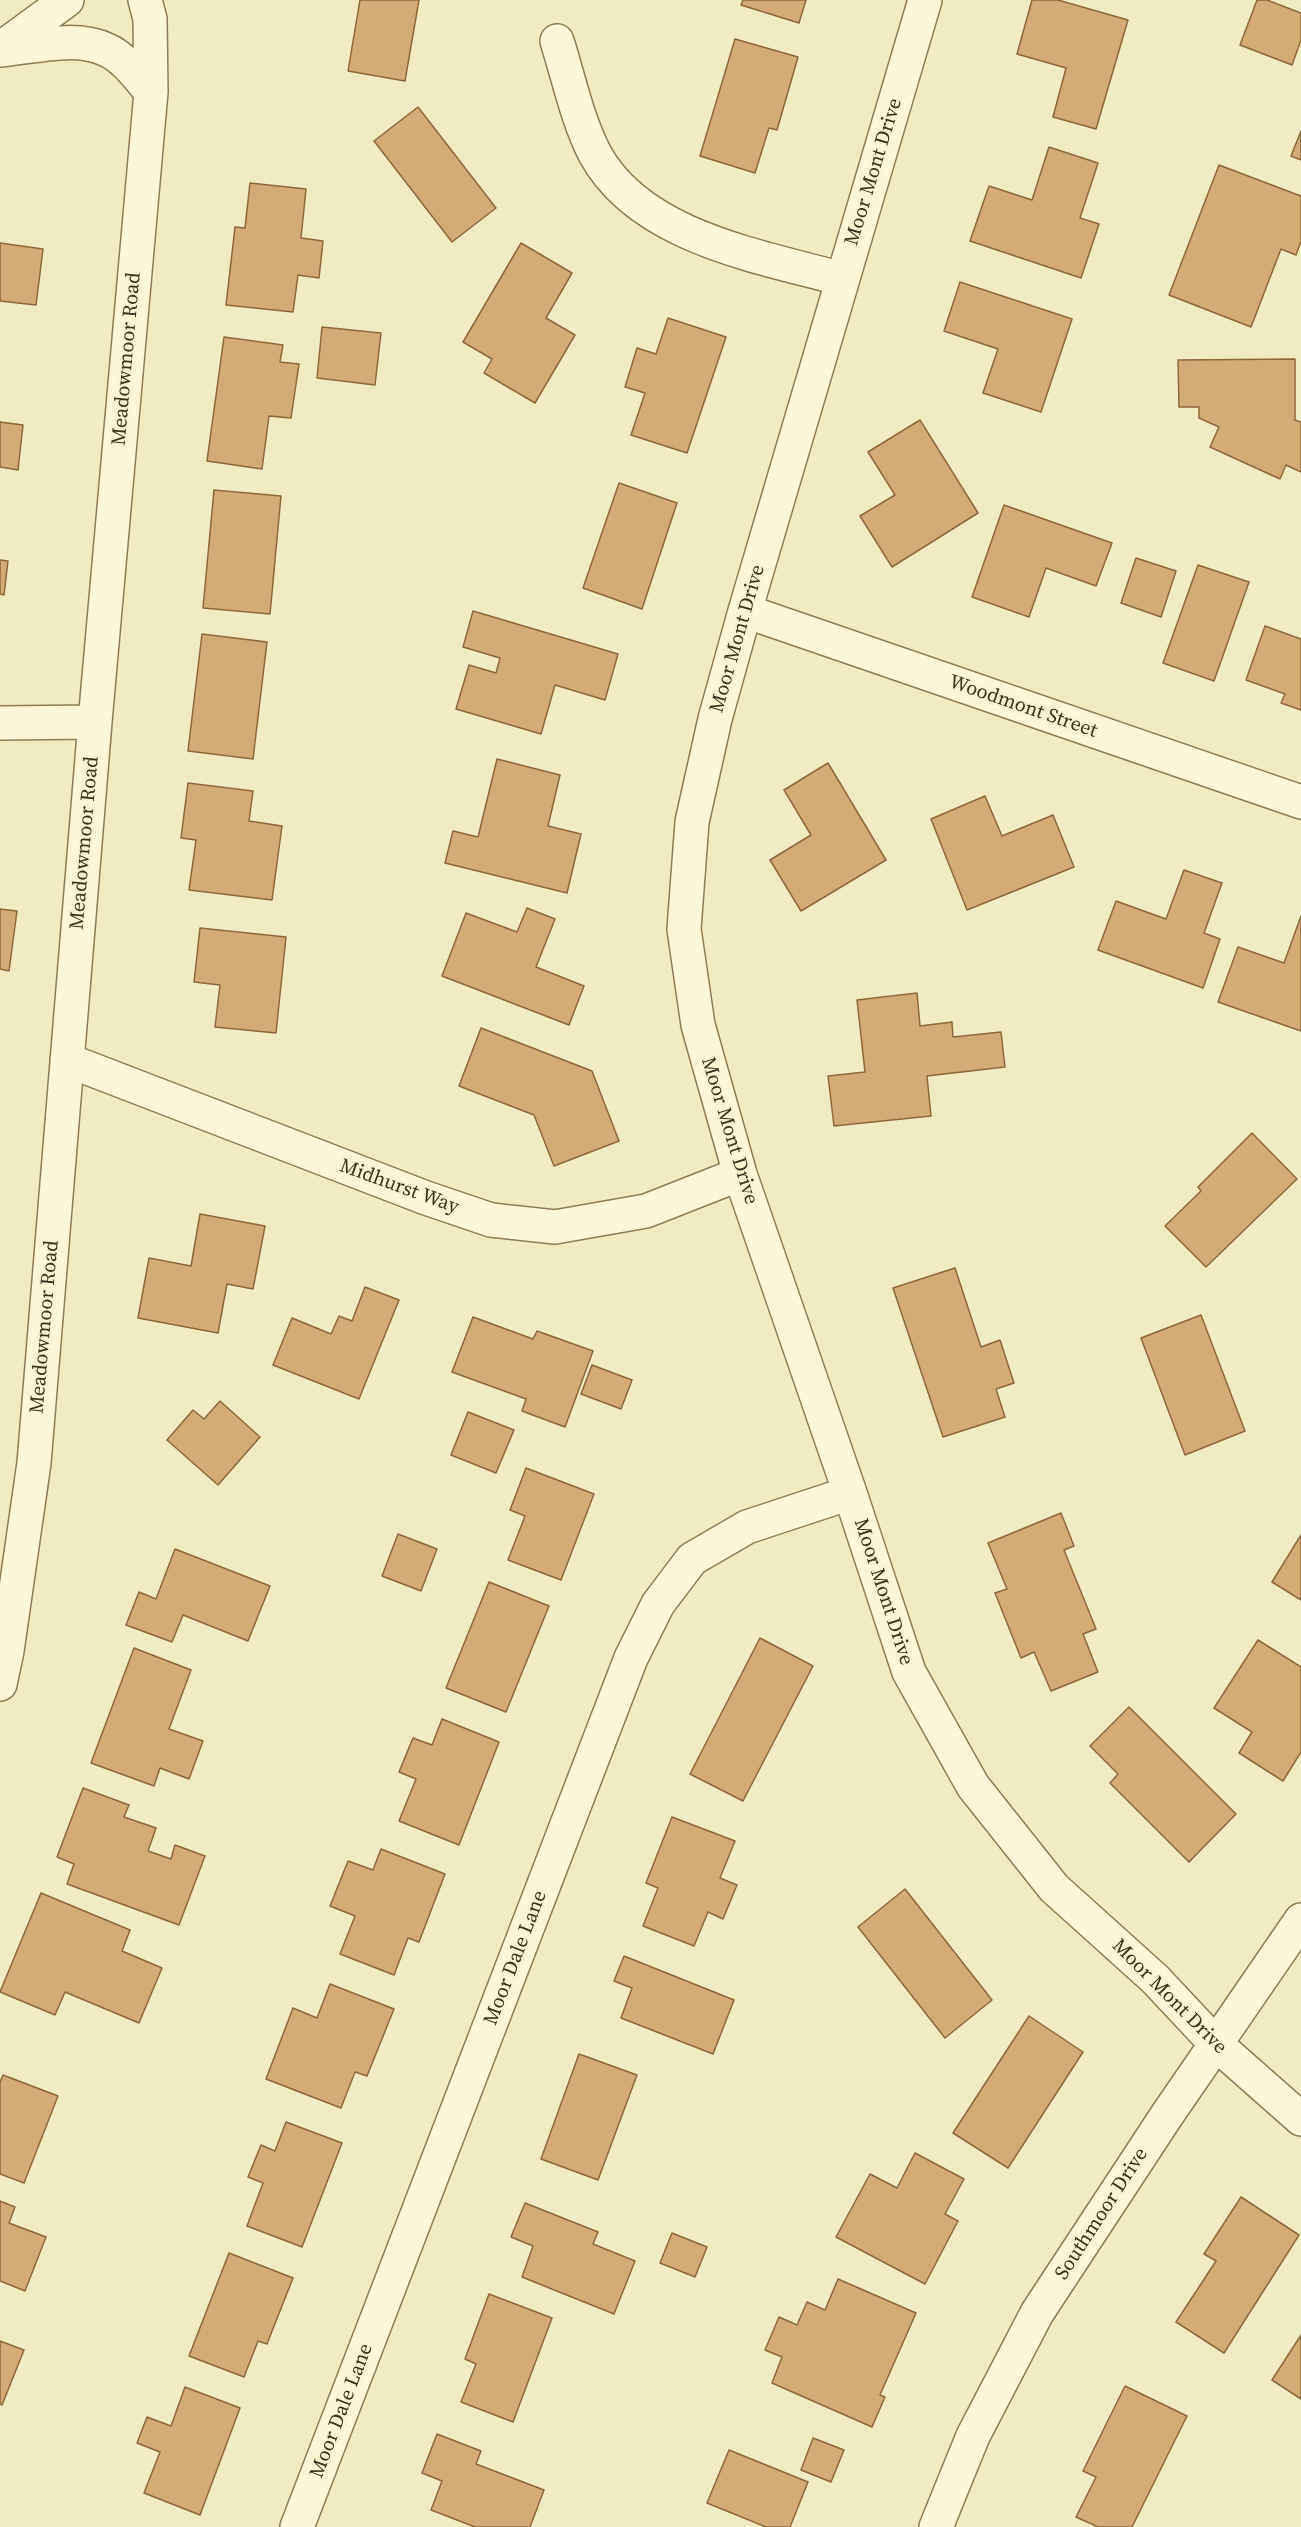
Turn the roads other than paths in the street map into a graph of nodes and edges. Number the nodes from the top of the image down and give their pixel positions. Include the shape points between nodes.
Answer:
1 (67, 0) edge
2 (145, 0) edge
3 (925, 0) edge
4 (557, 41) dead end
5 (0, 49) edge
6 (151, 92) junction
7 (842, 279) junction
8 (745, 611) junction
9 (95, 722) junction
10 (0, 723) edge
11 (1301, 802) edge
12 (67, 1060) junction
13 (740, 1174) junction
14 (850, 1493) junction
15 (0, 1684) edge
16 (1301, 1920) edge
17 (1216, 2044) junction
18 (1301, 2119) edge
19 (297, 2527) edge
20 (936, 2527) edge

1 - 5 street
2 - 6 street, Meadowmoor Road via 150,19
3 - 7 street, Moor Mont Drive
4 - 7 street via 583,127 596,156 618,188 677,227 708,241
5 - 6 street via 80,42 108,50
6 - 9 street, Meadowmoor Road
7 - 8 street, Moor Mont Drive
8 - 11 street, Woodmont Street
8 - 13 street, Moor Mont Drive via 692,822 684,929 698,1024
9 - 10 street
9 - 12 street, Meadowmoor Road
12 - 13 street, Midhurst Way via 490,1220 555,1227 646,1211
12 - 15 street, Meadowmoor Road via 34,1463 8,1652
13 - 14 street, Moor Mont Drive
14 - 17 street, Moor Mont Drive via 909,1672 973,1786 1054,1888 1155,1979
14 - 19 street, Moor Dale Lane via 747,1527 692,1559 658,1604 631,1658
16 - 17 street, Southmoor Drive
17 - 18 street, Moor Mont Drive
17 - 20 street, Southmoor Drive via 1038,2313 974,2436

